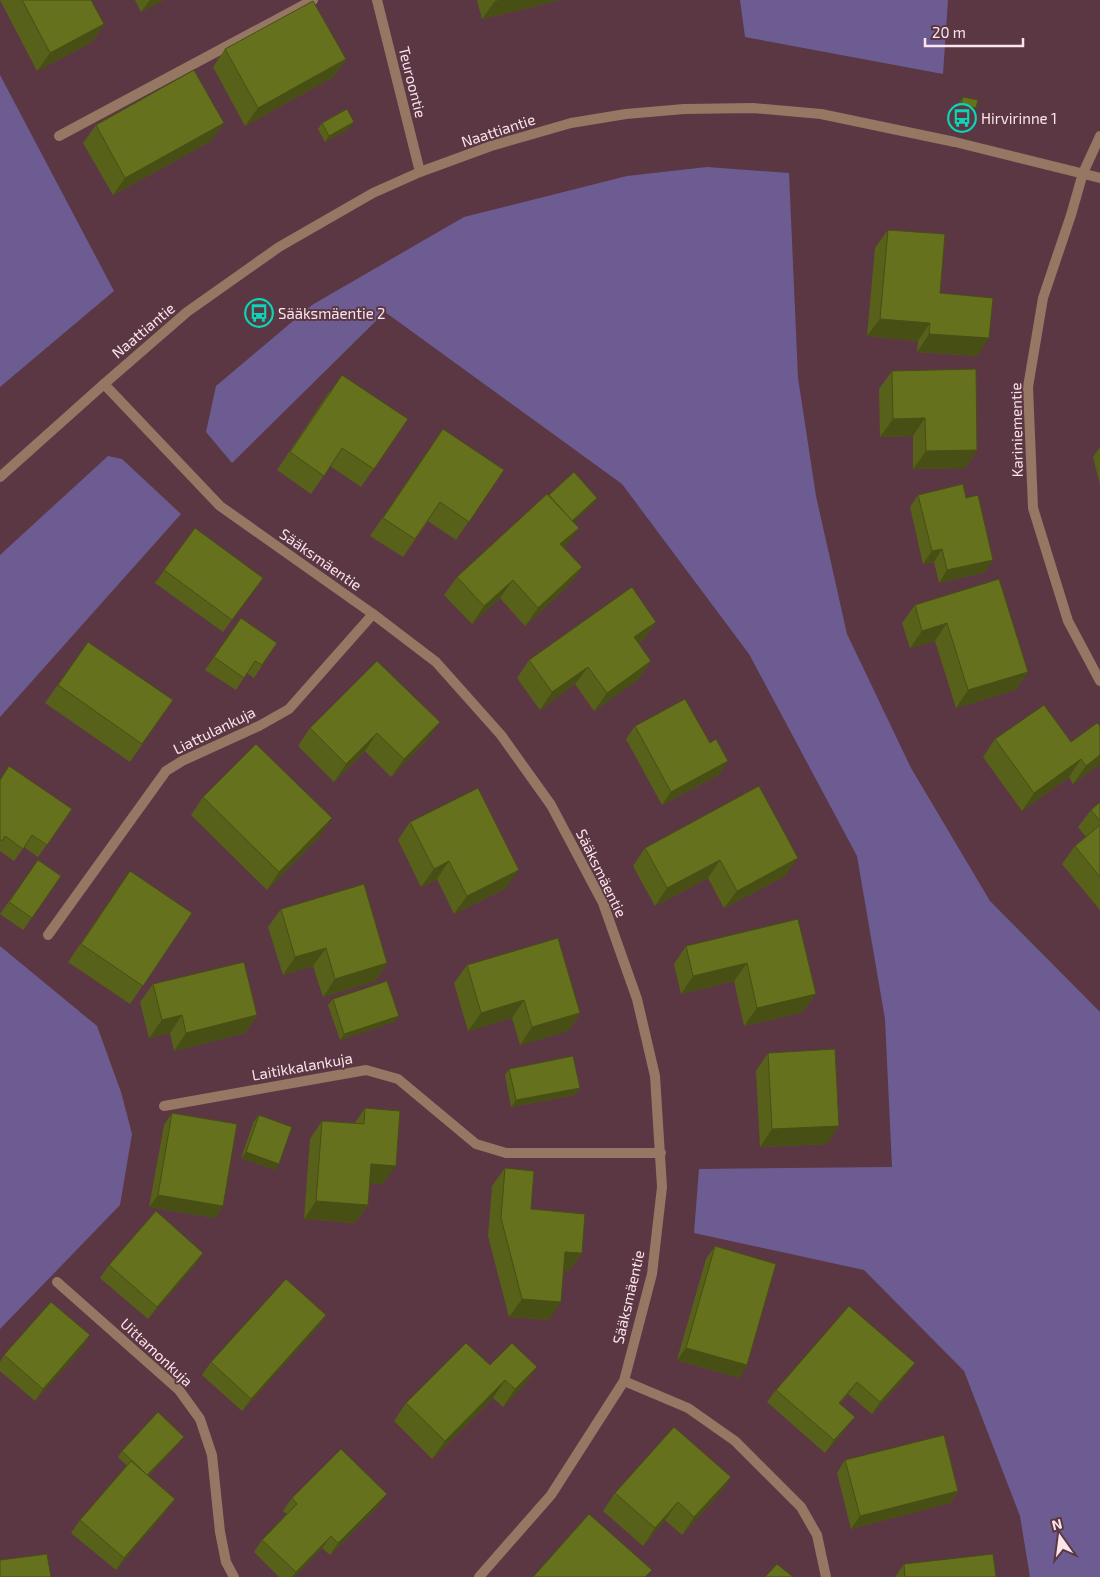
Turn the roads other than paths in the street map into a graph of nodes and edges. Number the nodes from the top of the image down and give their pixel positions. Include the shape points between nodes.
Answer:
1 (313, 0) edge
2 (377, 0) edge
3 (59, 136) dead end
4 (1100, 136) edge
5 (420, 172) junction
6 (1083, 173) junction
7 (1100, 178) edge
8 (104, 384) junction
9 (0, 477) edge
10 (373, 614) junction
11 (1100, 681) edge
12 (48, 935) dead end
13 (164, 1106) dead end
14 (661, 1153) junction
15 (57, 1282) dead end
16 (624, 1381) junction
17 (234, 1577) edge
18 (479, 1577) edge
19 (826, 1577) edge

1 - 3 street
2 - 5 street, Teuroontie
4 - 6 street, Kariniementie
5 - 6 street, Naattiantie via 491,146 571,123 674,110 753,108 830,116
5 - 8 street, Naattiantie via 373,194 279,247 187,312
6 - 7 street, Naattiantie
6 - 11 street, Kariniementie via 1043,298 1028,387 1034,508 1068,621
8 - 9 street, Naattiantie
8 - 10 street, Sääksmäentie via 220,506
10 - 12 street, Liattulankuja via 289,708 166,771
10 - 14 street, Sääksmäentie via 436,662 501,735 560,821 603,903 637,999 655,1076
13 - 14 street, Laitikkalankuja via 366,1070 398,1079 476,1144 506,1153
14 - 16 street, Sääksmäentie via 662,1187 652,1274
15 - 17 street, Uittamonkuja via 179,1390 200,1419 212,1455 226,1562
16 - 18 street, Sääksmäentie via 551,1495
16 - 19 street via 688,1408 735,1442 801,1506 817,1535

